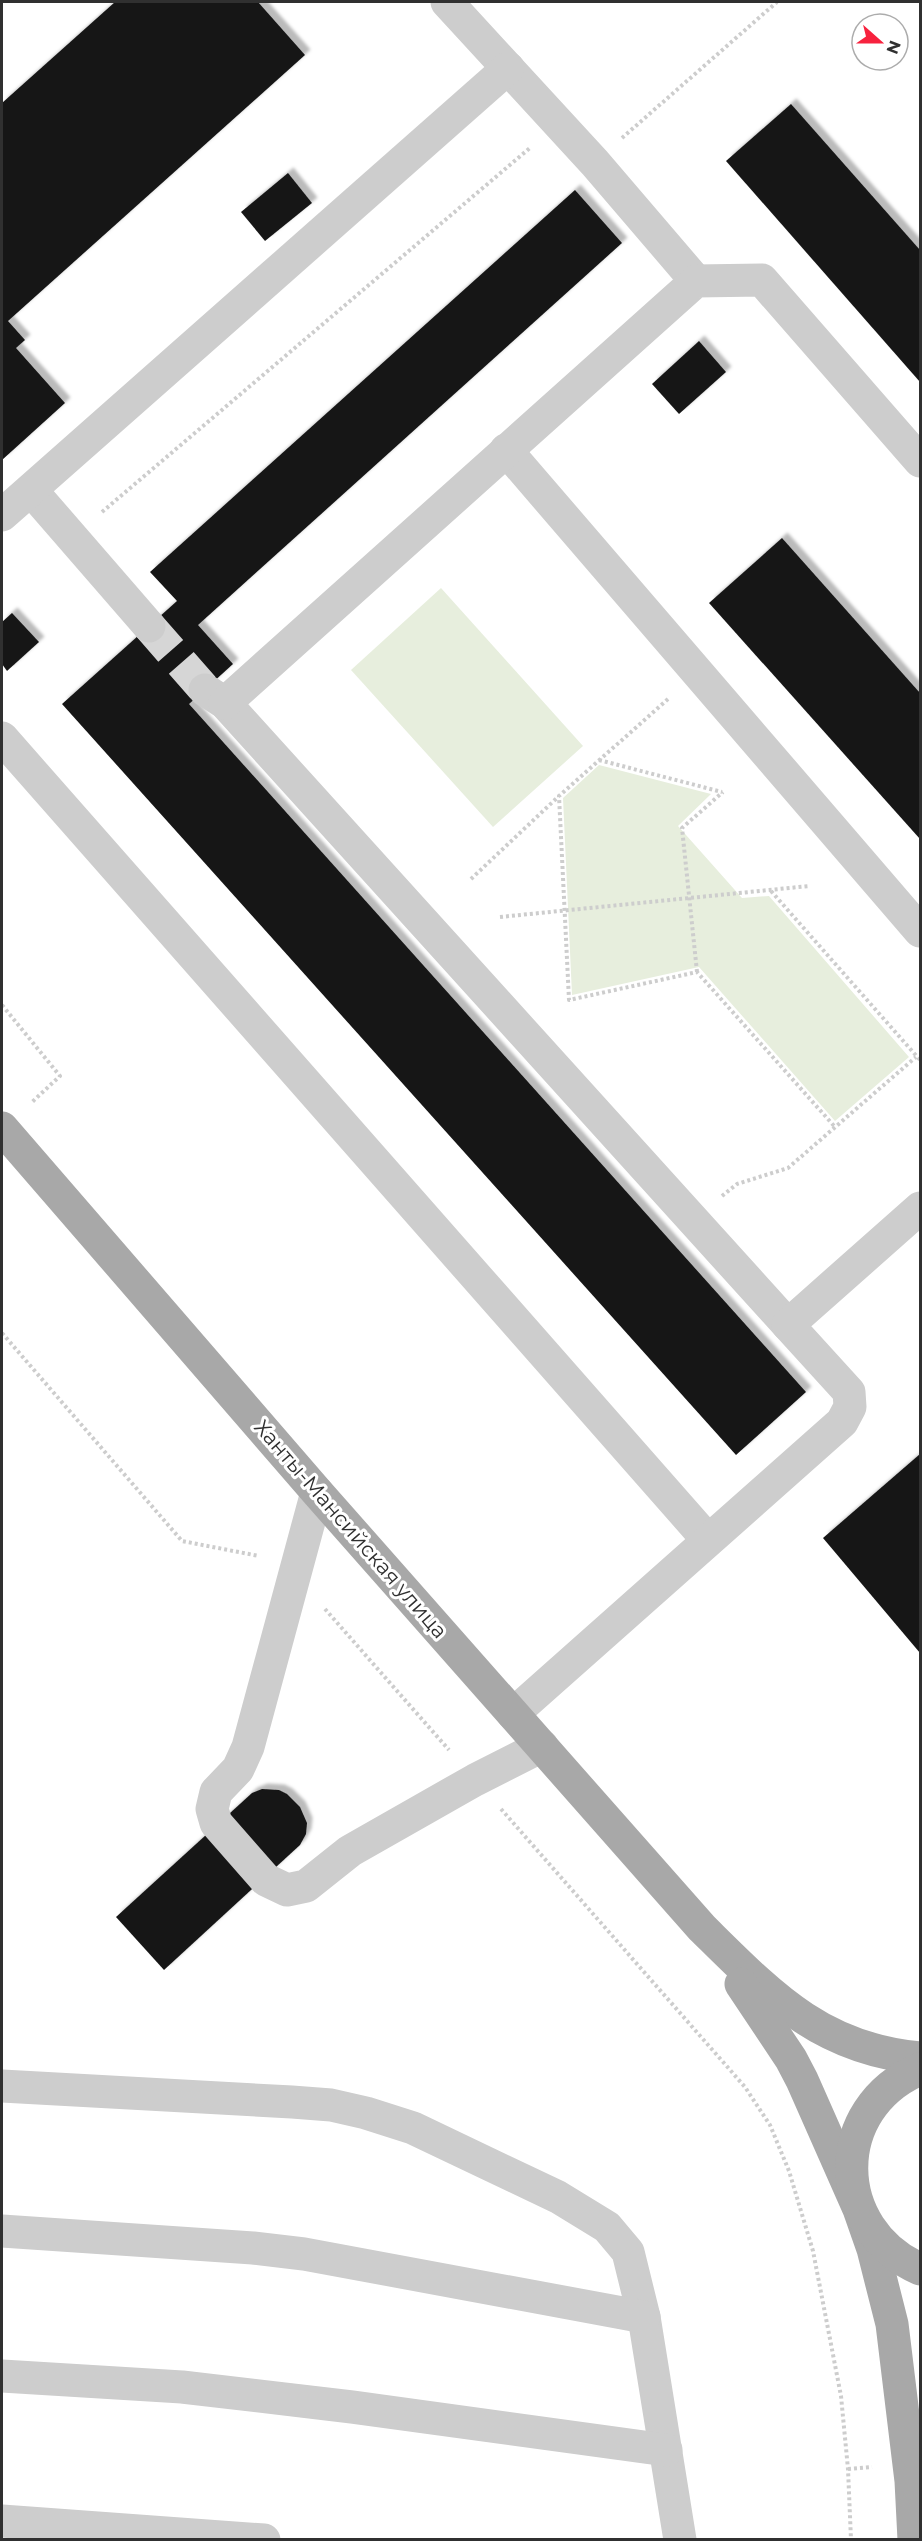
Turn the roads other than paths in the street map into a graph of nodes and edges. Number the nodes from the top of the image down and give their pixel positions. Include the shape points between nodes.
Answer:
1 (447, 2) edge
2 (508, 68) junction
3 (696, 281) junction
4 (506, 450) junction
5 (921, 461) edge
6 (31, 490) junction
7 (2, 516) edge
8 (149, 626) tunnel mouth
9 (2, 738) edge
10 (921, 931) edge
11 (2, 1129) edge
12 (915, 1224) edge
13 (788, 1325) junction
14 (318, 1492) junction
15 (708, 1540) junction
16 (513, 1714) junction
17 (542, 1746) junction
18 (702, 1928) junction
19 (921, 2058) edge
20 (921, 2069) edge
21 (2, 2086) edge
22 (859, 2209) junction
23 (2, 2231) edge
24 (921, 2269) edge
25 (645, 2317) junction
26 (2, 2376) edge
27 (666, 2450) junction
28 (2, 2521) edge
29 (264, 2540) edge
30 (680, 2540) edge
31 (914, 2540) edge

1 - 2 lane
2 - 3 lane
2 - 6 lane
3 - 4 lane
3 - 5 lane via 762,280
4 - 10 lane
4 - 13 lane via 215,697
6 - 7 lane
6 - 8 lane
9 - 15 lane
11 - 14 main road, Ханты-Мансийская улица
12 - 13 lane
13 - 15 lane via 849,1392 850,1407 842,1422
14 - 16 main road, Ханты-Мансийская улица
14 - 17 lane via 248,1747 238,1769 216,1792 212,1809 216,1823 266,1880 287,1890 306,1886 350,1851
15 - 16 lane
16 - 17 main road, Ханты-Мансийская улица
17 - 18 main road, Ханты-Мансийская улица
18 - 19 main road, Ханты-Мансийская улица via 767,1992 820,2030 850,2043
18 - 22 main road, Ханты-Мансийская улица via 791,2059
20 - 22 main road via 895,2083 862,2123 855,2140 852,2175
21 - 25 lane via 331,2105 413,2128 558,2198 607,2227 628,2252
22 - 24 main road via 878,2240
22 - 31 main road via 892,2324
23 - 25 lane via 304,2254
25 - 27 lane
26 - 27 lane via 182,2387
27 - 30 lane
28 - 29 lane

